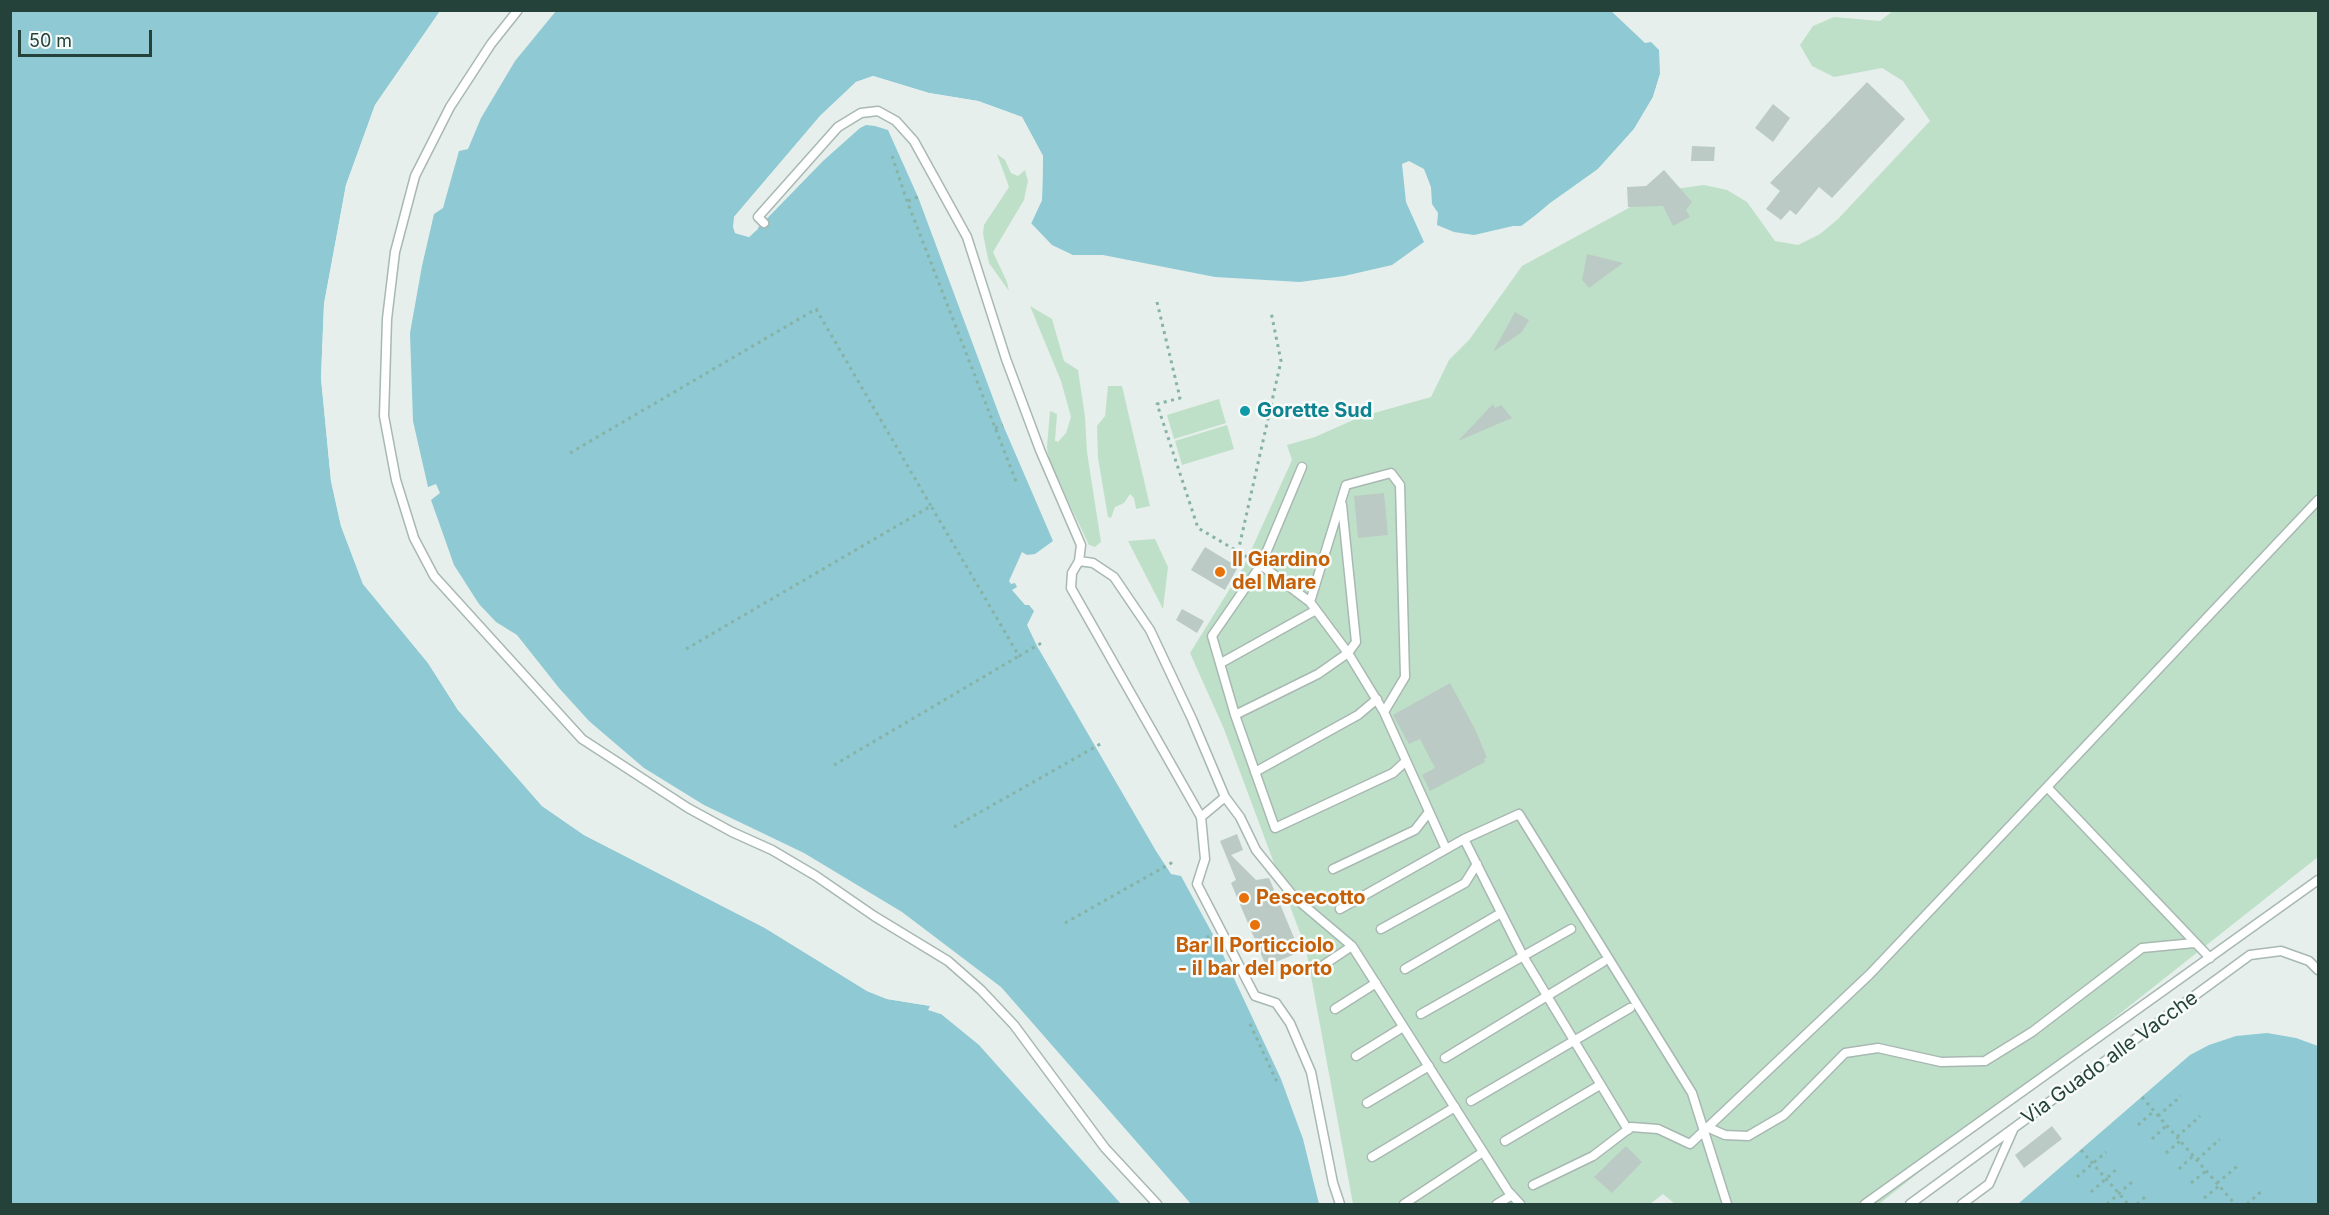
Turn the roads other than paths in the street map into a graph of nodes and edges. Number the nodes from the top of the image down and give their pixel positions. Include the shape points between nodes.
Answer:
1 (518, 10) edge
2 (764, 223) dead end
3 (1302, 467) dead end
4 (2319, 500) edge
5 (1341, 502) junction
6 (1079, 561) junction
7 (1261, 565) junction
8 (1310, 602) junction
9 (1316, 610) junction
10 (1348, 653) junction
11 (1221, 663) junction
12 (1377, 699) junction
13 (1384, 712) junction
14 (1235, 715) junction
15 (1407, 761) junction
16 (1255, 772) junction
17 (2047, 787) junction
18 (1225, 797) junction
19 (1429, 812) junction
20 (1201, 817) junction
21 (1464, 839) junction
22 (1446, 849) junction
23 (1477, 864) junction
24 (1333, 869) dead end
25 (2319, 880) edge
26 (1340, 909) dead end
27 (1501, 913) junction
28 (1381, 929) dead end
29 (1571, 929) dead end
30 (2194, 943) junction
31 (1353, 946) junction
32 (1522, 956) junction
33 (2210, 958) junction
34 (1603, 962) dead end
35 (1322, 966) dead end
36 (1405, 969) dead end
37 (2319, 970) edge
38 (1376, 983) junction
39 (1548, 997) junction
40 (1630, 1008) dead end
41 (1335, 1009) dead end
42 (1421, 1014) dead end
43 (1403, 1027) junction
44 (1574, 1040) junction
45 (1356, 1056) dead end
46 (1445, 1058) dead end
47 (1428, 1066) junction
48 (1600, 1085) junction
49 (1471, 1101) dead end
50 (1367, 1103) dead end
51 (1455, 1107) junction
52 (2013, 1129) junction
53 (1628, 1130) junction
54 (1707, 1130) junction
55 (1505, 1141) dead end
56 (1483, 1152) junction
57 (1372, 1157) dead end
58 (1533, 1185) dead end
59 (1512, 1195) junction
60 (1157, 1204) edge
61 (1340, 1204) edge
62 (1404, 1204) edge
63 (1497, 1204) edge
64 (1520, 1204) edge
65 (1727, 1204) edge
66 (1865, 1204) edge
67 (1910, 1204) edge
68 (1962, 1204) edge

1 - 60 lane via 450,107 415,176 395,252 387,319 384,416 396,480 414,538 434,576 582,740 688,808 816,876 948,962 981,990 1014,1025 1105,1148
2 - 6 lane via 758,217 838,127 861,113 878,111 896,122 914,141 967,237 1006,359 1081,545
3 - 7 lane
4 - 17 lane
5 - 8 lane
5 - 10 lane via 1356,642
5 - 13 lane via 1346,485 1391,473 1400,485 1405,677
6 - 18 lane via 1093,563 1114,577 1150,630
6 - 20 lane via 1072,573 1071,588
7 - 8 lane
7 - 11 lane via 1212,636
8 - 9 lane
9 - 10 lane
9 - 11 lane
10 - 12 lane
10 - 14 lane via 1318,674
11 - 14 lane
12 - 13 lane
12 - 16 lane via 1358,715
13 - 15 lane
14 - 16 lane
15 - 16 lane via 1394,773 1275,828
15 - 19 lane
17 - 30 lane
17 - 54 lane via 1870,974
18 - 20 lane
18 - 31 lane via 1256,850 1294,897
19 - 22 lane
19 - 24 lane via 1415,830
20 - 61 lane via 1205,859 1197,884 1255,996 1276,1003 1290,1023 1311,1072
21 - 22 lane
21 - 23 lane
21 - 54 lane via 1519,814 1692,1093
22 - 26 lane
23 - 27 lane
23 - 28 lane via 1465,883
25 - 33 lane
27 - 32 lane
27 - 36 lane
29 - 32 lane
30 - 33 lane
30 - 54 lane via 2142,948 2032,1032 1984,1061 1941,1062 1878,1048 1845,1053 1784,1114 1748,1136
31 - 35 lane
31 - 38 lane
32 - 39 lane
32 - 42 lane
33 - 66 lane
34 - 39 lane
37 - 52 lane, Via Guado alle Vacche via 2309,961 2281,951 2250,955
38 - 41 lane
38 - 43 lane
39 - 44 lane
39 - 46 lane
40 - 44 lane
43 - 45 lane
43 - 47 lane
44 - 48 lane
44 - 49 lane
47 - 50 lane
47 - 51 lane
48 - 53 lane
48 - 55 lane
51 - 56 lane
51 - 57 lane
52 - 67 lane, Via Guado alle Vacche
52 - 68 lane via 1989,1184
53 - 54 lane via 1658,1129 1690,1144
53 - 58 lane via 1593,1156
54 - 65 lane
56 - 59 lane
56 - 62 lane
59 - 63 lane
59 - 64 lane

